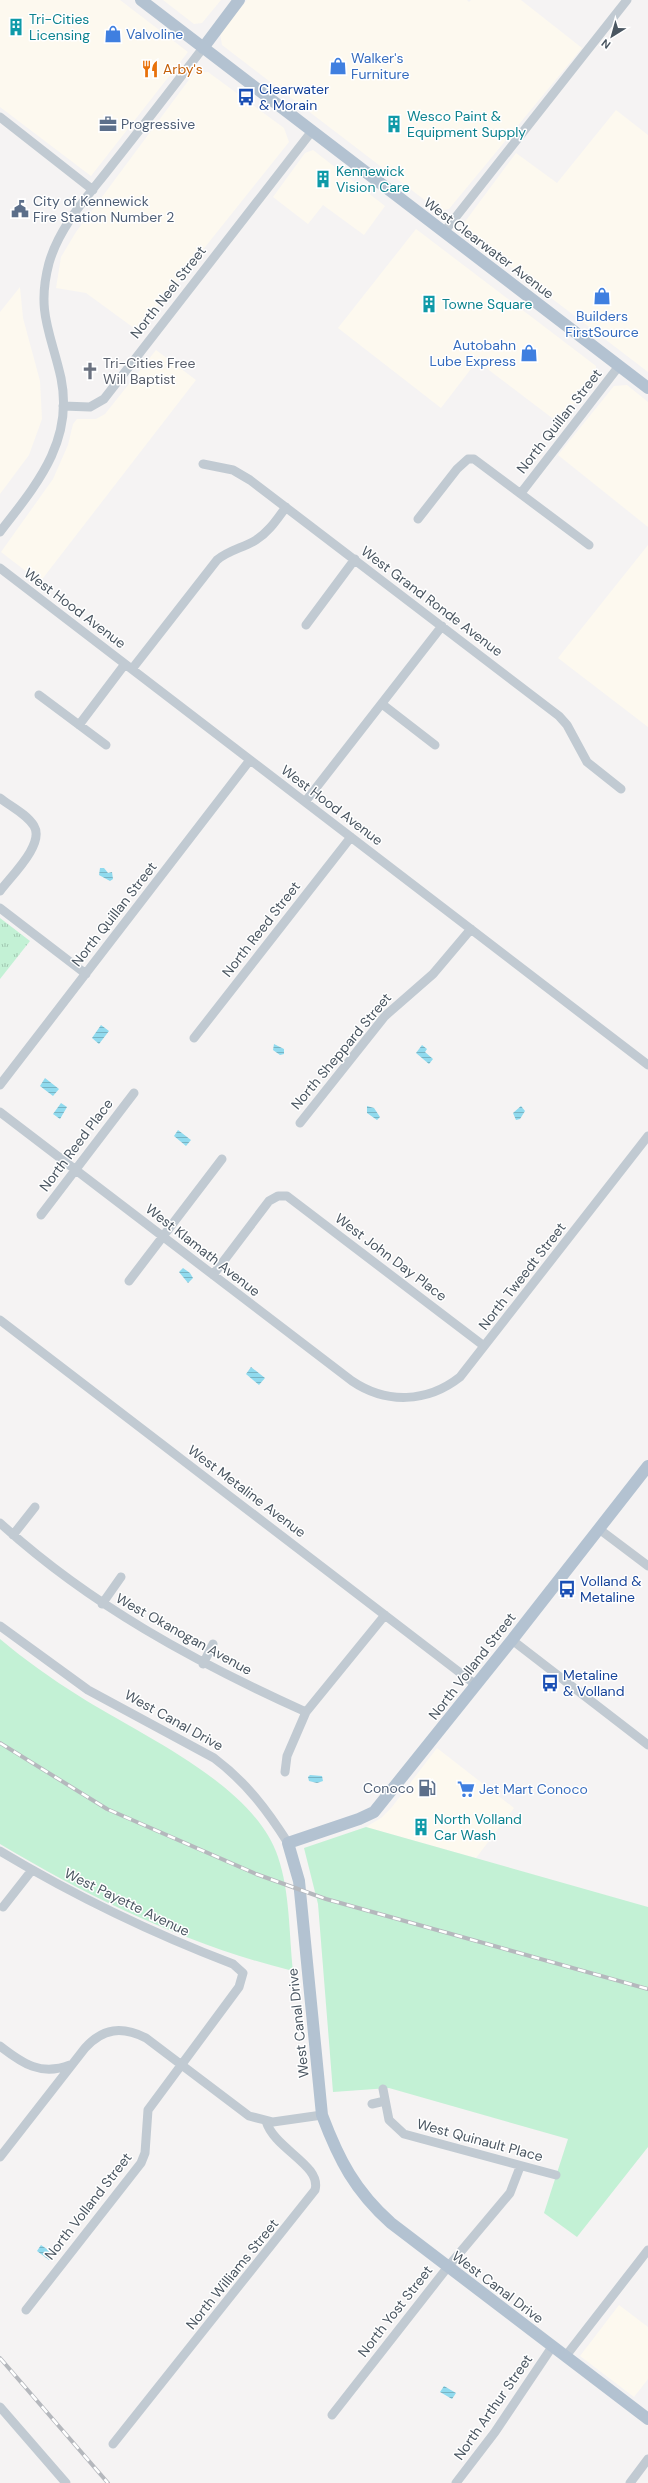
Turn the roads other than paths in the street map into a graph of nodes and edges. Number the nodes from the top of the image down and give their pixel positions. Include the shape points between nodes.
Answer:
1 (141, 0) edge
2 (239, 0) edge
3 (627, 0) edge
4 (203, 48) junction
5 (0, 117) edge
6 (312, 131) junction
7 (93, 190) junction
8 (444, 232) junction
9 (619, 366) junction
10 (648, 388) edge
11 (63, 406) junction
12 (203, 464) dead end
13 (521, 493) junction
14 (286, 507) junction
15 (418, 519) dead end
16 (0, 532) edge
17 (589, 545) dead end
18 (355, 559) junction
19 (0, 568) edge
20 (306, 625) dead end
21 (442, 626) junction
22 (128, 667) junction
23 (39, 695) dead end
24 (382, 704) junction
25 (79, 726) junction
26 (435, 745) dead end
27 (106, 746) dead end
28 (250, 760) junction
29 (620, 789) dead end
30 (0, 798) edge
31 (305, 802) junction
32 (351, 837) junction
33 (0, 891) edge
34 (0, 908) edge
35 (471, 929) junction
36 (86, 974) junction
37 (194, 1038) dead end
38 (648, 1065) edge
39 (0, 1084) edge
40 (134, 1093) dead end
41 (0, 1112) edge
42 (300, 1123) dead end
43 (648, 1136) edge
44 (222, 1160) dead end
45 (76, 1169) junction
46 (41, 1214) dead end
47 (163, 1237) junction
48 (213, 1275) junction
49 (129, 1281) dead end
50 (0, 1320) edge
51 (484, 1346) junction
52 (395, 1399) joint
53 (648, 1466) edge
54 (35, 1507) dead end
55 (0, 1523) edge
56 (599, 1528) junction
57 (13, 1535) junction
58 (648, 1566) edge
59 (121, 1577) dead end
60 (102, 1604) junction
61 (385, 1615) junction
62 (0, 1626) edge
63 (512, 1640) junction
64 (213, 1644) dead end
65 (203, 1664) junction
66 (476, 1685) junction
67 (306, 1712) junction
68 (648, 1745) edge
69 (285, 1772) dead end
70 (288, 1843) junction
71 (0, 1851) edge
72 (32, 1870) junction
73 (3, 1907) dead end
74 (243, 1973) joint
75 (0, 2046) edge
76 (70, 2065) junction
77 (182, 2065) junction
78 (383, 2089) dead end
79 (386, 2101) junction
80 (372, 2104) dead end
81 (322, 2115) junction
82 (266, 2121) junction
83 (0, 2157) edge
84 (520, 2167) junction
85 (556, 2175) dead end
86 (648, 2250) edge
87 (447, 2268) junction
88 (26, 2310) dead end
89 (552, 2347) junction
90 (565, 2357) junction
91 (0, 2407) edge
92 (332, 2415) dead end
93 (648, 2419) edge
94 (114, 2444) dead end
95 (648, 2459) edge
96 (66, 2483) edge
97 (456, 2483) edge
98 (630, 2483) edge

1 - 4 main road, West Clearwater Avenue
2 - 4 main road
3 - 8 street
4 - 6 main road, West Clearwater Avenue
4 - 7 street
5 - 7 street
6 - 8 main road, West Clearwater Avenue
6 - 11 street, North Neel Street via 104,398 90,407
7 - 11 street via 57,242 44,290 45,324 61,379
8 - 9 main road, West Clearwater Avenue
9 - 10 main road, West Clearwater Avenue
9 - 13 street, North Quillan Street
11 - 16 street via 57,445 48,467
12 - 14 street, West Grand Ronde Avenue via 240,474
13 - 15 street via 478,461 468,459 457,469
13 - 17 street
14 - 18 street, West Grand Ronde Avenue
14 - 22 street via 256,540 230,551 217,560
18 - 20 street
18 - 21 street, West Grand Ronde Avenue
19 - 22 street, West Hood Avenue
21 - 24 street
21 - 29 street, West Grand Ronde Avenue via 568,725 587,762
22 - 25 street
22 - 28 street, West Hood Avenue
23 - 25 street
24 - 26 street
24 - 31 street
25 - 27 street
28 - 31 street, West Hood Avenue
28 - 36 street, North Quillan Street
30 - 33 street via 31,822 37,839 32,850
31 - 32 street, West Hood Avenue
32 - 35 street, West Hood Avenue
32 - 37 street, North Reed Street
34 - 36 street
35 - 38 street, West Hood Avenue
35 - 42 street, North Sheppard Street via 432,974 384,1016
36 - 39 street, North Quillan Street
40 - 45 street, North Reed Place
41 - 45 street, West Klamath Avenue
43 - 51 street, North Tweedt Street
44 - 47 street
45 - 46 street, North Reed Place
45 - 47 street, West Klamath Avenue
47 - 48 street, West Klamath Avenue
47 - 49 street
48 - 51 street, West John Day Place via 269,1201 278,1196 290,1197
48 - 52 street, West Klamath Avenue via 352,1381 371,1392
50 - 61 street, West Metaline Avenue
51 - 52 street, North Tweedt Street via 460,1376 443,1388 421,1396
53 - 56 main road, North Volland Street
54 - 57 street
55 - 57 street, West Okanogan Avenue
56 - 58 street
56 - 63 main road, North Volland Street
57 - 60 street, West Okanogan Avenue
59 - 60 street
60 - 65 street, West Okanogan Avenue
61 - 66 street, West Metaline Avenue
61 - 67 street
62 - 70 street, West Canal Drive via 88,1690 214,1758 262,1802
63 - 66 main road, North Volland Street
63 - 68 street
64 - 65 street
65 - 67 street, West Okanogan Avenue
66 - 70 main road, North Volland Street via 374,1812
67 - 69 street via 287,1756
70 - 81 main road, West Canal Drive via 299,1881
71 - 72 street, West Payette Avenue
72 - 73 street
72 - 74 street, West Payette Avenue via 141,1927 234,1964
74 - 77 street, North Volland Street via 239,1987
75 - 76 street via 35,2068 48,2071
76 - 77 street via 99,2035 117,2030 134,2032 146,2038
76 - 83 street
77 - 82 street via 240,2110
77 - 88 street, North Volland Street via 148,2110 145,2153 141,2163
78 - 79 street
79 - 80 street
79 - 84 street, West Quinault Place via 390,2120 398,2130
81 - 82 street
81 - 87 main road, West Canal Drive via 344,2167 364,2197 391,2224
82 - 94 street, North Williams Street via 273,2137 314,2174 315,2190
84 - 85 street, West Quinault Place
84 - 87 street, North Yost Street via 510,2193
86 - 90 street
87 - 89 main road, West Canal Drive
87 - 92 street, North Yost Street
89 - 90 main road, West Canal Drive
89 - 97 street, North Arthur Street via 496,2432
90 - 93 main road, West Canal Drive
91 - 96 street
95 - 98 street

